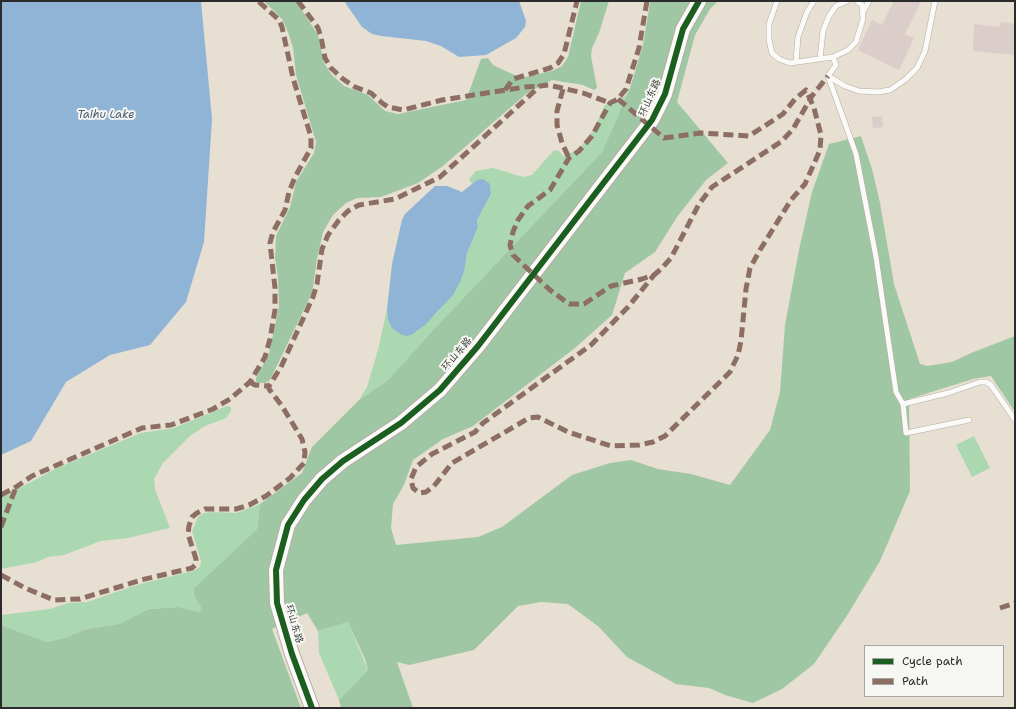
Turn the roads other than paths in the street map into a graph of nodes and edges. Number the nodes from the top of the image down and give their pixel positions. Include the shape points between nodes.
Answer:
1 (699, 1) edge
2 (778, 1) edge
3 (814, 1) edge
4 (847, 1) edge
5 (857, 1) edge
6 (869, 1) edge
7 (935, 1) edge
8 (863, 13) junction
9 (833, 57) junction
10 (820, 59) junction
11 (796, 62) junction
12 (828, 76) junction
13 (903, 404) junction
14 (969, 420) dead end
15 (1015, 420) edge
16 (312, 708) edge

1 - 16 street, 环山东路 via 683,30 664,94 652,120 478,346 440,390 402,423 343,461 322,479 288,525 276,570 277,603
2 - 11 lane via 769,24 772,53 779,59 790,63
3 - 11 lane via 798,37
4 - 10 lane via 836,6 829,16 823,31
5 - 8 lane via 862,5
6 - 8 lane
7 - 12 lane via 925,51 917,68 906,79 890,90 878,92 859,91
8 - 9 lane via 856,42 848,50
9 - 10 lane
9 - 12 lane via 836,65
10 - 11 lane
12 - 13 lane via 856,154 876,257 896,392
13 - 14 lane via 906,433
13 - 15 lane via 986,382 991,385

